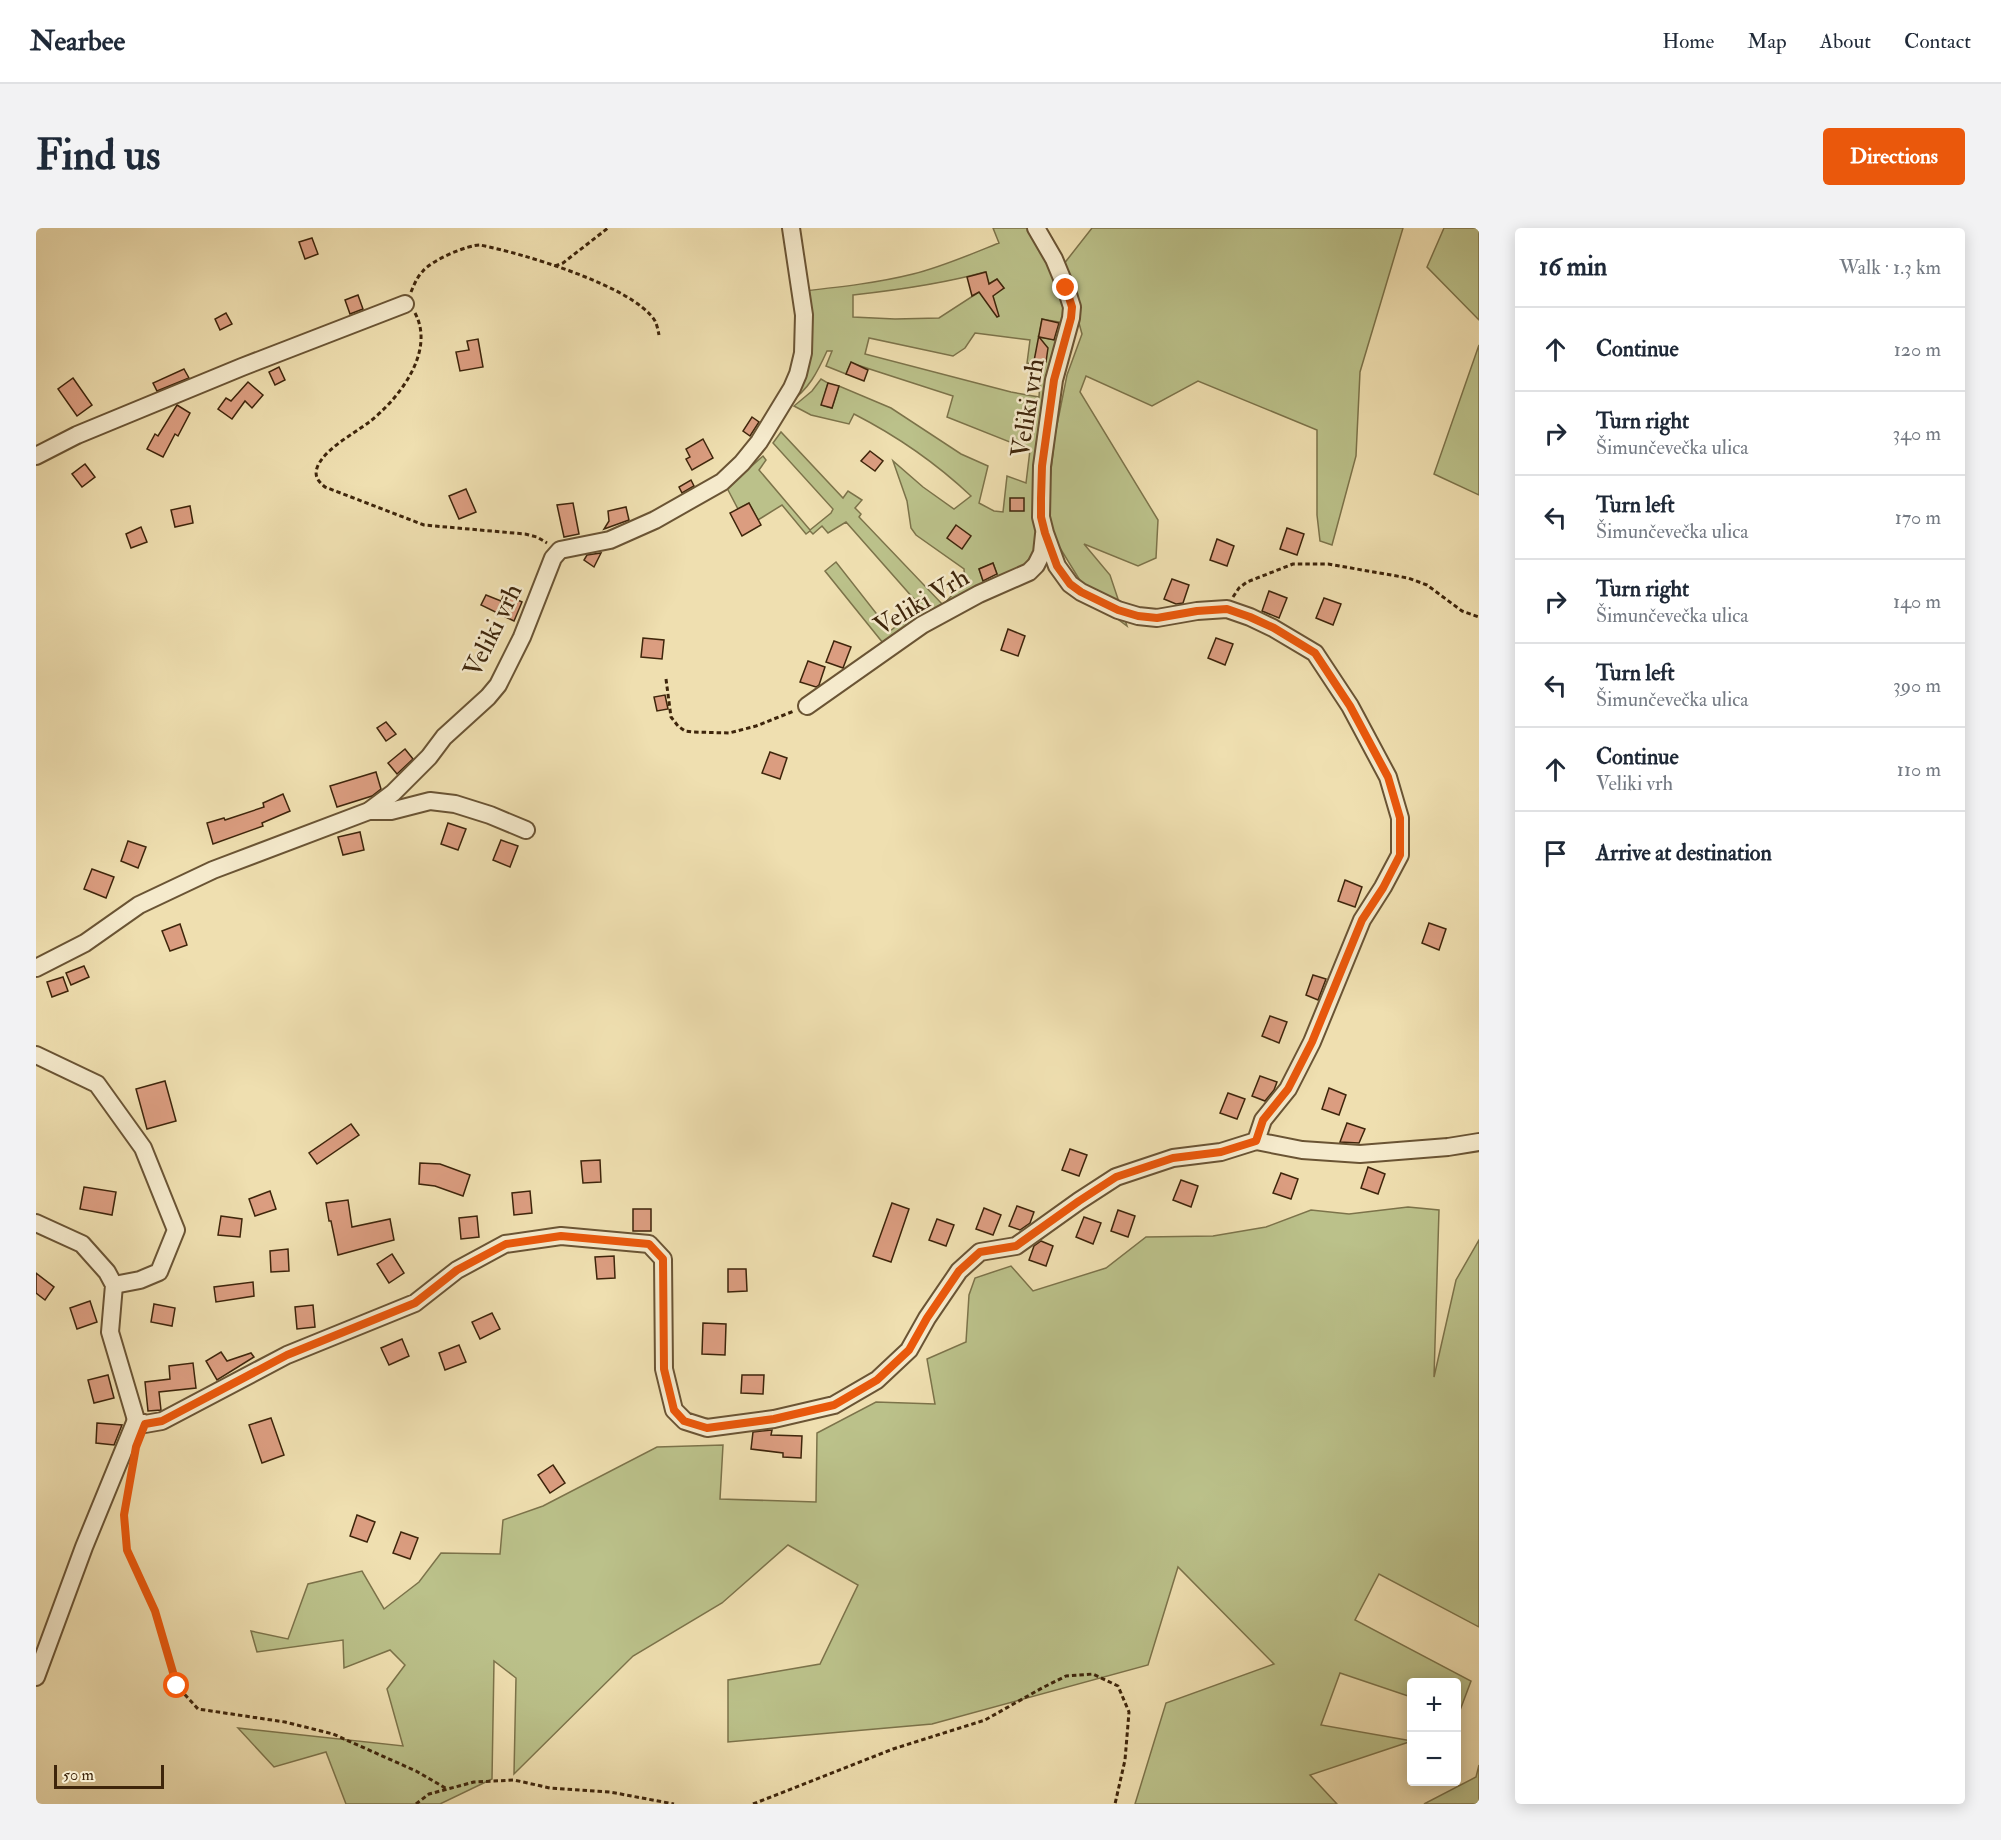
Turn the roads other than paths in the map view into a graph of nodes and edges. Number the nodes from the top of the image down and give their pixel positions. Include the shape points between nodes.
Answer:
1 (791, 228) edge
2 (1036, 228) edge
3 (405, 304) road end
4 (36, 456) edge
5 (1045, 533) junction
6 (807, 706) road end
7 (369, 811) junction
8 (526, 830) dead end
9 (36, 968) edge
10 (36, 1054) edge
11 (1256, 1141) junction
12 (1479, 1142) edge
13 (36, 1223) edge
14 (114, 1285) junction
15 (136, 1420) junction
16 (36, 1677) edge

1 - 7 street, Veliki vrh via 804,315 803,353 792,388 759,442 722,482 655,520 610,540 558,552 498,684 444,737 419,769
2 - 5 street, Veliki vrh via 1054,259 1072,307 1054,380 1042,466 1041,517
3 - 4 street via 242,367 77,435
5 - 6 street, Veliki Vrh via 1042,553 1029,572 922,625
5 - 11 street via 1057,566 1070,584 1118,610 1157,618 1227,609 1274,628 1315,653 1350,706 1388,777 1400,818 1400,855 1362,920 1288,1089 1263,1120
7 - 8 street via 391,811 430,801 490,815
7 - 9 street, Veliki vrh via 178,886 139,905 85,943
10 - 14 street via 97,1084 143,1148 176,1230 159,1272
11 - 12 street via 1302,1150 1360,1154
11 - 15 street via 1221,1152 1173,1158 1116,1177 1016,1246 980,1252 959,1271 909,1350 877,1380 834,1405 774,1419 707,1428 684,1421 674,1410 664,1369 663,1259 649,1244 561,1236 506,1244 457,1270 415,1303 287,1355 162,1421 145,1424
13 - 14 street via 82,1244
14 - 15 street via 110,1332
15 - 16 street

